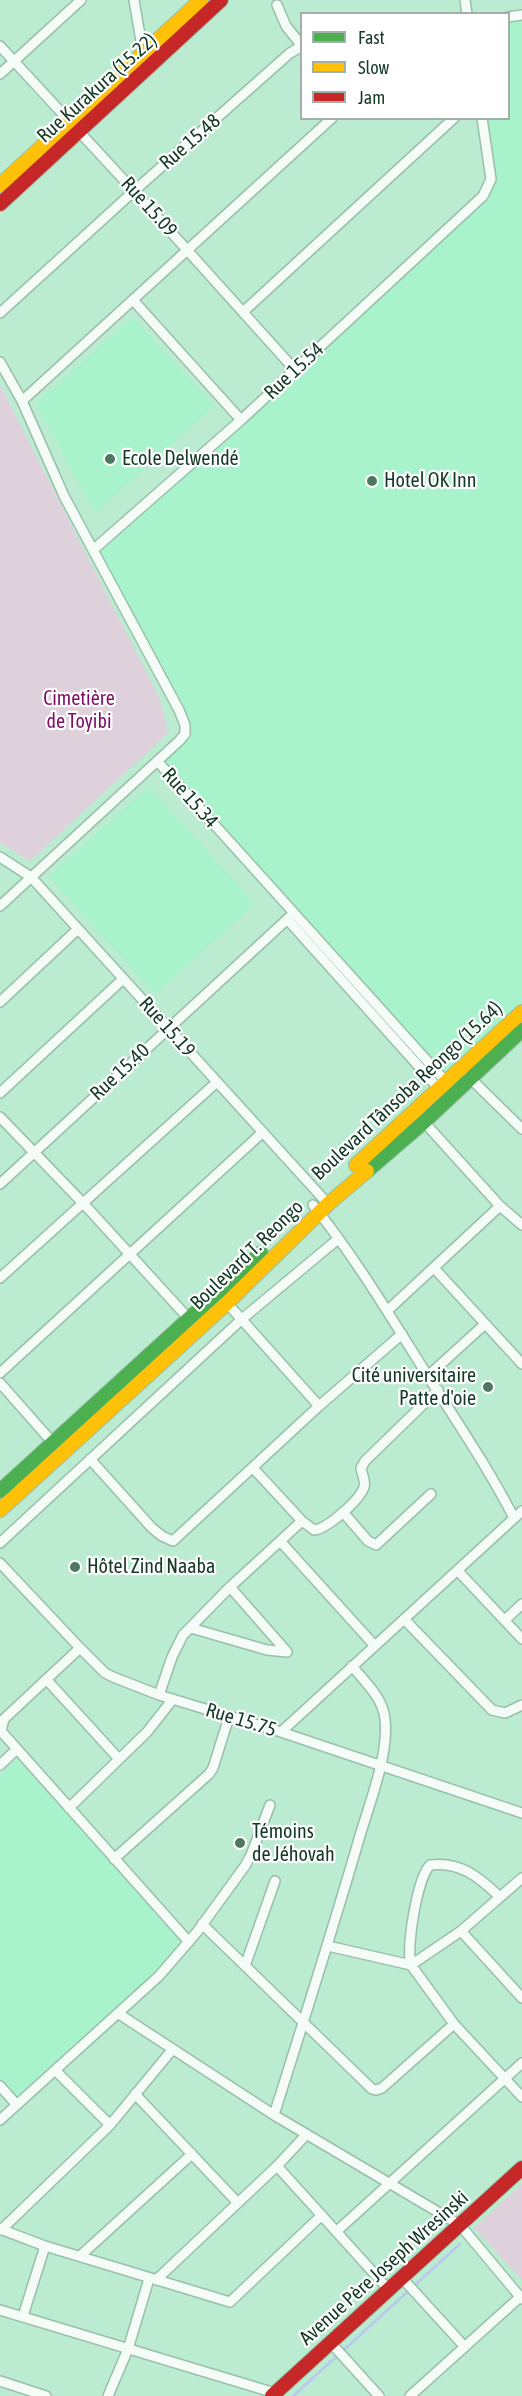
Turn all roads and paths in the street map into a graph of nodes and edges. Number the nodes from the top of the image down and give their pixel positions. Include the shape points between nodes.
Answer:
1 (81, 0) edge
2 (134, 0) edge
3 (201, 0) edge
4 (221, 0) edge
5 (277, 5) dead end
6 (300, 44) edge
7 (0, 46) edge
8 (300, 47) edge
9 (143, 53) junction
10 (14, 61) junction
11 (0, 74) edge
12 (330, 120) edge
13 (452, 120) edge
14 (482, 120) edge
15 (74, 126) junction
16 (0, 185) edge
17 (134, 190) junction
18 (0, 204) edge
19 (188, 251) junction
20 (133, 300) junction
21 (243, 312) junction
22 (0, 313) edge
23 (0, 362) edge
24 (295, 370) junction
25 (22, 401) junction
26 (241, 420) junction
27 (93, 550) junction
28 (158, 762) junction
29 (0, 857) edge
30 (31, 877) junction
31 (0, 906) edge
32 (291, 916) junction
33 (78, 929) junction
34 (123, 979) junction
35 (0, 1002) edge
36 (522, 1012) edge
37 (168, 1028) junction
38 (522, 1030) edge
39 (465, 1073) junction
40 (217, 1082) junction
41 (447, 1090) junction
42 (0, 1093) edge
43 (0, 1117) edge
44 (424, 1122) junction
45 (522, 1129) edge
46 (263, 1132) junction
47 (33, 1153) junction
48 (0, 1184) edge
49 (83, 1203) junction
50 (320, 1205) junction
51 (500, 1206) junction
52 (522, 1225) edge
53 (338, 1239) junction
54 (128, 1254) junction
55 (434, 1268) junction
56 (0, 1278) edge
57 (227, 1303) junction
58 (387, 1311) junction
59 (189, 1319) junction
60 (242, 1319) junction
61 (485, 1324) junction
62 (402, 1334) junction
63 (522, 1364) edge
64 (0, 1373) edge
65 (428, 1376) junction
66 (0, 1383) edge
67 (438, 1390) junction
68 (319, 1406) junction
69 (53, 1443) junction
70 (90, 1459) junction
71 (253, 1468) junction
72 (0, 1491) edge
73 (431, 1494) dead end
74 (0, 1510) edge
75 (522, 1511) edge
76 (343, 1512) junction
77 (514, 1518) junction
78 (302, 1521) junction
79 (280, 1541) junction
80 (0, 1543) edge
81 (0, 1563) edge
82 (458, 1571) junction
83 (230, 1587) junction
84 (522, 1604) edge
85 (404, 1619) junction
86 (505, 1620) junction
87 (191, 1628) junction
88 (522, 1639) edge
89 (375, 1646) junction
90 (80, 1648) junction
91 (352, 1666) junction
92 (46, 1679) junction
93 (159, 1695) junction
94 (173, 1699) junction
95 (522, 1705) edge
96 (229, 1717) junction
97 (281, 1732) junction
98 (17, 1749) junction
99 (119, 1759) junction
100 (0, 1765) edge
101 (380, 1767) junction
102 (270, 1805) dead end
103 (69, 1808) junction
104 (521, 1811) edge
105 (114, 1859) junction
106 (522, 1878) edge
107 (275, 1881) dead end
108 (500, 1897) junction
109 (202, 1924) junction
110 (461, 1931) junction
111 (189, 1942) junction
112 (328, 1946) junction
113 (411, 1965) junction
114 (245, 1966) junction
115 (522, 1998) edge
116 (118, 2014) junction
117 (303, 2021) junction
118 (454, 2024) junction
119 (172, 2050) junction
120 (522, 2063) edge
121 (56, 2071) junction
122 (505, 2079) junction
123 (0, 2086) edge
124 (135, 2094) junction
125 (522, 2097) edge
126 (17, 2105) junction
127 (274, 2115) junction
128 (0, 2120) edge
129 (110, 2125) junction
130 (306, 2135) junction
131 (192, 2154) junction
132 (278, 2166) junction
133 (522, 2168) edge
134 (390, 2183) junction
135 (237, 2202) junction
136 (322, 2215) junction
137 (460, 2225) junction
138 (1, 2229) edge
139 (337, 2231) junction
140 (45, 2246) junction
141 (80, 2256) junction
142 (152, 2279) junction
143 (408, 2284) junction
144 (389, 2290) junction
145 (521, 2298) edge
146 (0, 2310) edge
147 (23, 2316) junction
148 (331, 2343) junction
149 (464, 2346) junction
150 (128, 2349) junction
151 (0, 2381) edge
152 (25, 2393) edge
153 (273, 2395) edge
154 (46, 2396) edge
155 (108, 2396) edge
156 (379, 2396) edge
157 (410, 2396) edge

1 - 10 street
2 - 9 street
3 - 9 main road, Rue Kurakura (15.22)
4 - 15 main road, Rue Kurakura (15.22)
5 - 6 street via 286,26
7 - 10 street, Rue 15.09
8 - 17 street, Rue 15.48
9 - 15 main road, Rue Kurakura (15.22)
10 - 11 street
10 - 15 street, Rue 15.09
12 - 19 street
13 - 21 street
14 - 24 street, Rue 15.54 via 491,179 483,196
15 - 16 main road, Rue Kurakura (15.22)
15 - 17 street, Rue 15.09
15 - 18 main road, Rue Kurakura (15.22)
17 - 19 street, Rue 15.09
17 - 22 street, Rue 15.48
19 - 20 street
19 - 21 street, Rue 15.09
20 - 25 street
20 - 26 street
21 - 24 street, Rue 15.09
23 - 25 street, Rue 15.34
24 - 26 street, Rue 15.54
25 - 27 street, Rue 15.34
26 - 27 street, Rue 15.54
27 - 28 street, Rue 15.34 via 185,725 184,734
28 - 30 street
28 - 32 street, Rue 15.34
29 - 30 street, Rue 15.19
30 - 31 street
30 - 33 street, Rue 15.19
32 - 37 street, Rue 15.40
32 - 41 street, Rue 15.34
33 - 34 street, Rue 15.19
33 - 35 street
34 - 37 street, Rue 15.19
34 - 42 street
36 - 39 main road, Boulevard Tânsoba Reongo (15.64)
37 - 40 street, Rue 15.19
37 - 47 street, Rue 15.40
38 - 39 main road
39 - 41 main road, Boulevard Tânsoba Reongo (15.64)
39 - 45 street
40 - 46 street, Rue 15.19
40 - 49 street
41 - 44 main road, Boulevard T. Reongo
41 - 50 main road, Boulevard Tânsoba Reongo (15.64)
43 - 47 street
44 - 50 main road, Boulevard T. Reongo
44 - 51 street
46 - 50 street, Rue 15.19
46 - 54 street
47 - 48 street, Rue 15.40
47 - 49 street
49 - 54 street
49 - 56 street
50 - 53 street, Rue 15.19
50 - 57 main road, Boulevard T. Reongo
50 - 59 main road, Boulevard Tânsoba Reongo (15.64)
51 - 52 street
51 - 55 street
53 - 58 street, Rue 15.19
53 - 60 street
54 - 59 street
54 - 64 street
55 - 58 street
55 - 61 street
57 - 60 street
57 - 74 main road, Boulevard T. Reongo
58 - 62 street, Rue 15.19
59 - 69 main road, Boulevard Tânsoba Reongo (15.64)
60 - 68 street
60 - 70 street
61 - 63 street
61 - 65 street
62 - 65 street, Rue 15.19
62 - 68 street
65 - 67 street, Rue 15.19
66 - 69 street
67 - 76 street via 365,1461 361,1468 364,1488
67 - 77 street, Rue 15.19
68 - 71 street
69 - 72 main road, Boulevard Tânsoba Reongo (15.64)
70 - 71 street via 152,1528 173,1541
70 - 80 street
71 - 78 street
73 - 76 street via 376,1545
75 - 77 street
76 - 78 street via 320,1529 314,1530
77 - 82 street
78 - 79 street
79 - 83 street
79 - 89 street
81 - 90 street, Rue 15.75
82 - 85 street
82 - 86 street
83 - 87 street
83 - 87 street via 287,1652
84 - 86 street
85 - 89 street
85 - 95 street via 492,1710 505,1713
86 - 88 street
87 - 93 street via 172,1657
89 - 91 street
90 - 92 street
90 - 93 street, Rue 15.75 via 105,1673
91 - 97 street
91 - 101 street via 384,1709 386,1730
92 - 98 street via 2,1723 1,1731
92 - 99 street
93 - 94 street, Rue 15.75
94 - 96 street, Rue 15.75
94 - 99 street
96 - 97 street, Rue 15.75
96 - 105 street via 209,1774
97 - 101 street, Rue 15.75
98 - 100 street
98 - 103 street
99 - 103 street
101 - 104 street, Rue 15.75
101 - 112 street
102 - 109 street via 252,1855
103 - 105 street
105 - 111 street
106 - 108 street
107 - 114 street
108 - 110 street
108 - 113 street via 461,1867 430,1865 419,1893 408,1950
109 - 111 street
109 - 114 street
110 - 113 street
110 - 115 street
111 - 116 street
112 - 113 street
112 - 117 street
113 - 118 street
114 - 117 street
116 - 119 street
116 - 121 street
117 - 118 street via 376,2090
117 - 127 street
118 - 122 street
119 - 124 street
119 - 127 street
120 - 122 street
121 - 126 street
121 - 129 street
122 - 125 street
122 - 134 street
123 - 126 street
124 - 129 street
124 - 131 street
126 - 128 street
127 - 130 street
129 - 138 street
130 - 132 street
130 - 134 street
131 - 135 street
131 - 141 street
132 - 135 street
132 - 136 street
133 - 137 main road, Avenue Père Joseph Wresinski
134 - 137 street
134 - 139 street
135 - 142 street
136 - 139 street
136 - 142 street via 230,2302
137 - 143 main road, Avenue Père Joseph Wresinski
137 - 145 street
138 - 140 street
139 - 144 street
140 - 141 street
140 - 147 street
141 - 142 street
142 - 150 street
143 - 144 main road, Avenue Père Joseph Wresinski
143 - 149 street
144 - 148 main road, Avenue Père Joseph Wresinski
145 - 149 street
146 - 147 street
147 - 150 street
148 - 153 main road, Avenue Père Joseph Wresinski
148 - 156 street
149 - 157 street
150 - 153 street
150 - 155 street
151 - 152 street
152 - 154 street

